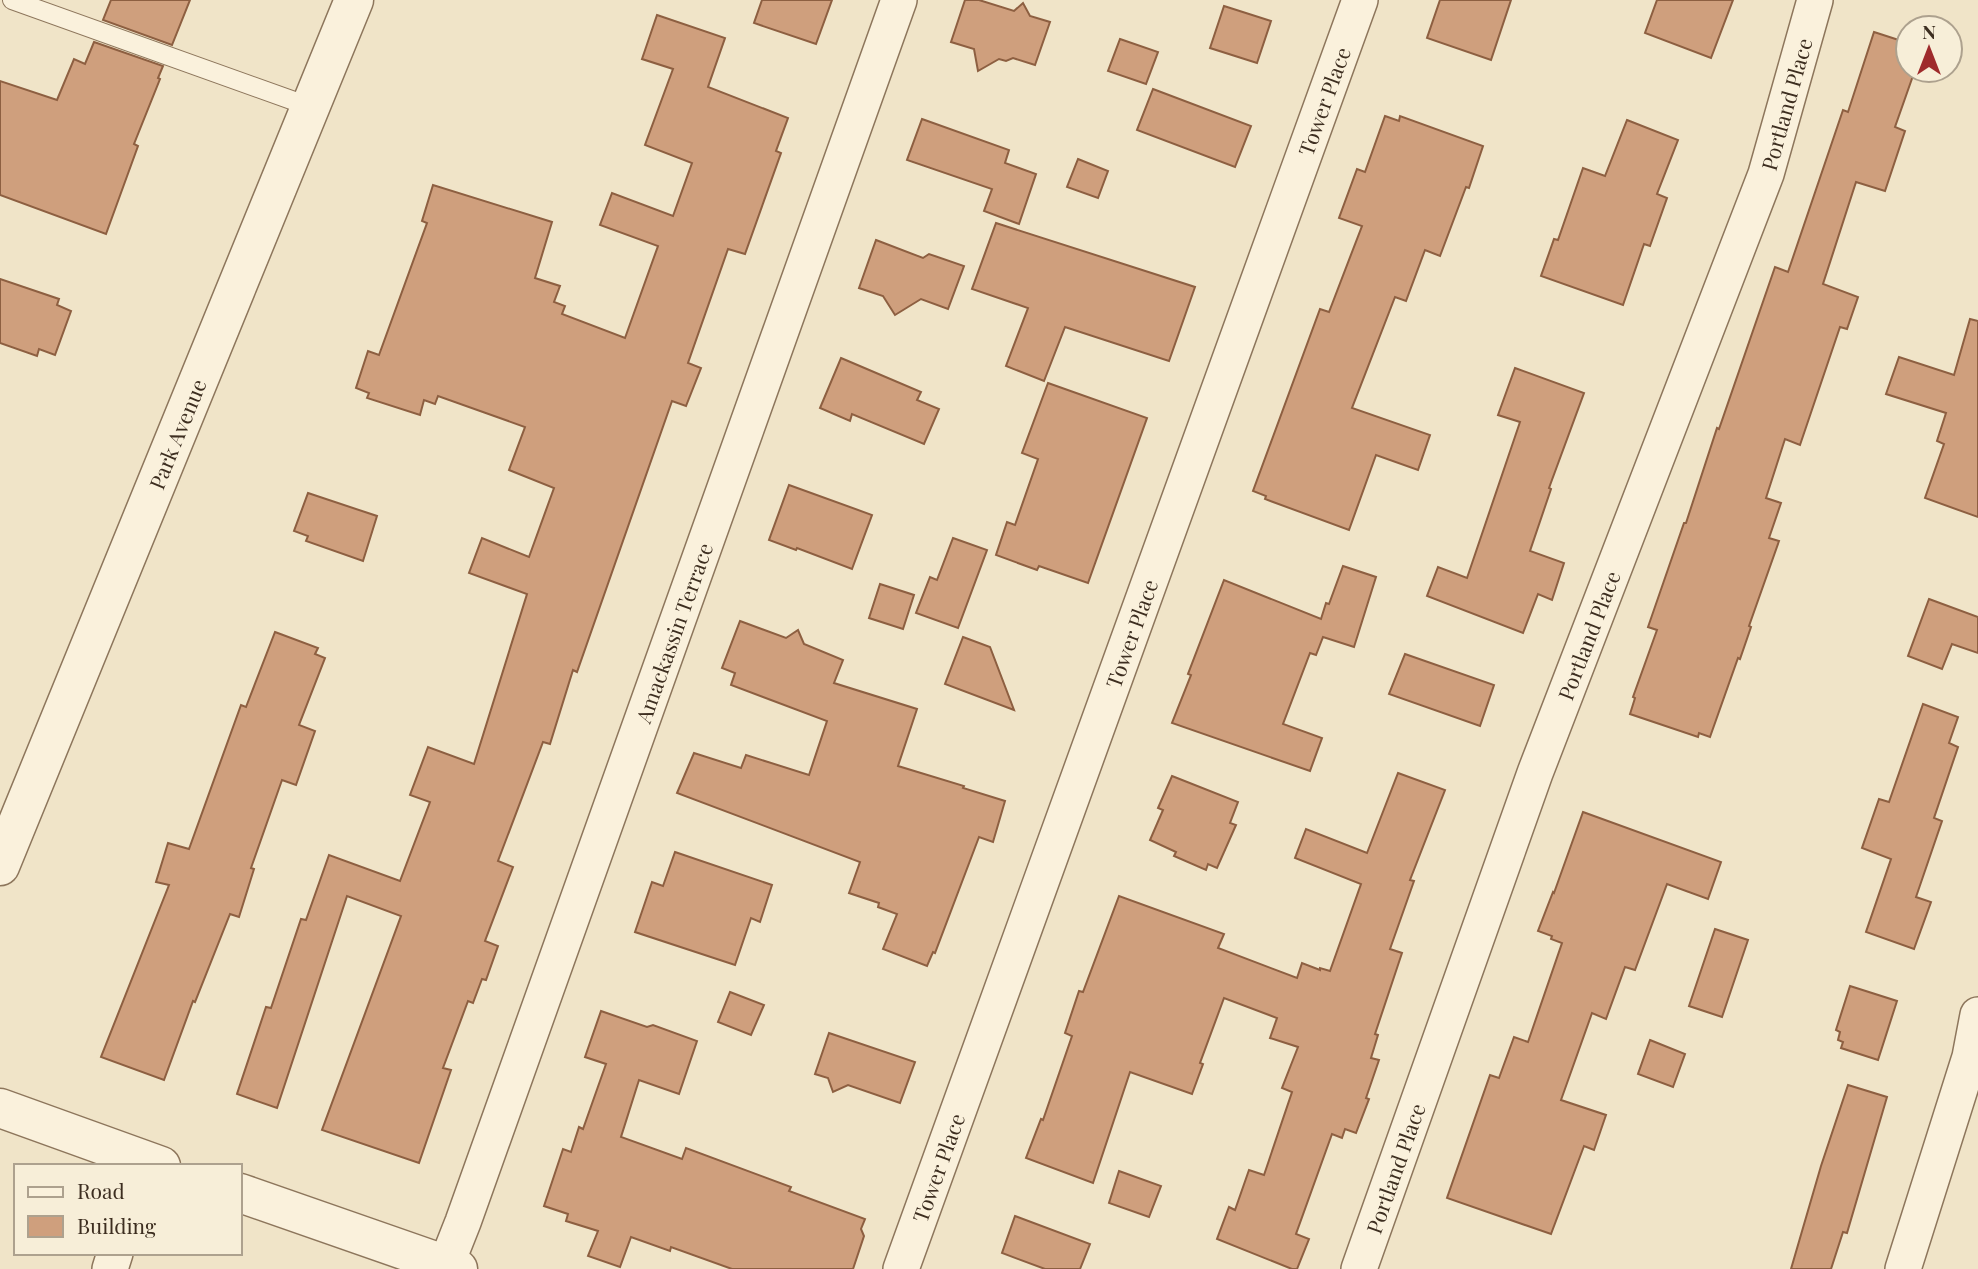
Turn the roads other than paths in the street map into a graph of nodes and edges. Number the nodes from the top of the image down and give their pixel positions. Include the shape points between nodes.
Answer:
1 (12, 0) edge
2 (354, 0) edge
3 (899, 0) edge
4 (1360, 0) edge
5 (1815, 0) edge
6 (311, 107) junction
7 (0, 866) edge
8 (1978, 1015) edge
9 (0, 1108) edge
10 (153, 1164) edge
11 (242, 1194) edge
12 (452, 1267) edge
13 (901, 1269) edge
14 (1359, 1269) edge
15 (1903, 1269) edge

1 - 6 lane
2 - 6 street, Park Avenue
3 - 12 street, Amackassin Terrace via 468,1209
4 - 13 street, Tower Place
5 - 14 street, Portland Place via 1766,174 1535,773
6 - 7 street, Park Avenue via 16,811
8 - 15 street via 1970,1057
9 - 10 street
11 - 12 street

